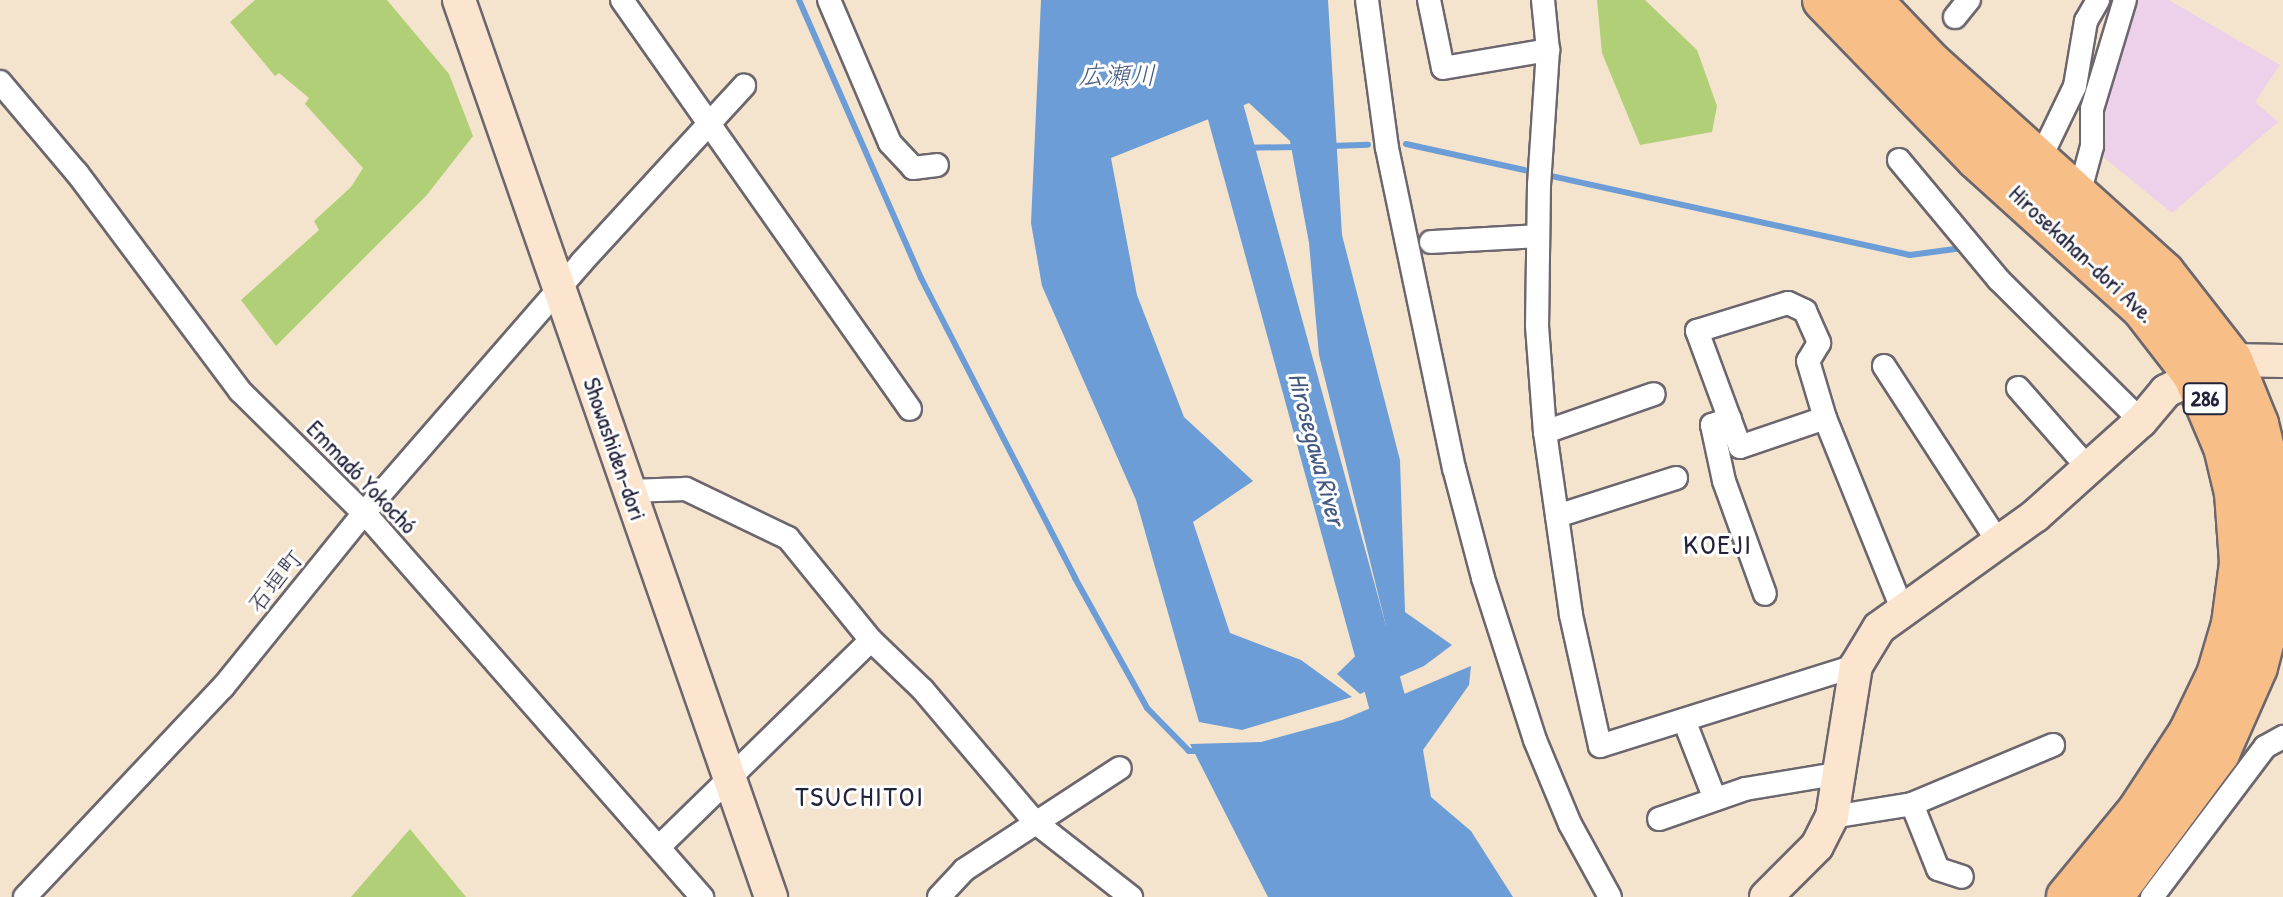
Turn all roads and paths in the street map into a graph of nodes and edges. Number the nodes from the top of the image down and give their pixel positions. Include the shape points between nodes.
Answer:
1 (459, 0) edge
2 (622, 0) edge
3 (829, 0) edge
4 (1367, 0) edge
5 (1429, 0) edge
6 (1543, 0) edge
7 (1824, 0) edge
8 (1870, 0) edge
9 (2098, 0) edge
10 (2125, 0) edge
11 (1548, 50) junction
12 (0, 82) edge
13 (744, 86) dead end
14 (707, 124) junction
15 (1899, 160) dead end
16 (2038, 163) junction
17 (937, 165) dead end
18 (2078, 198) junction
19 (1538, 236) junction
20 (1431, 242) dead end
21 (560, 291) junction
22 (2283, 361) edge
23 (1884, 366) dead end
24 (2213, 367) junction
25 (2018, 388) dead end
26 (1654, 394) dead end
27 (910, 409) dead end
28 (1825, 418) junction
29 (1730, 419) junction
30 (2141, 421) junction
31 (1545, 432) junction
32 (2090, 470) junction
33 (1676, 478) dead end
34 (629, 491) junction
35 (364, 513) junction
36 (1557, 516) junction
37 (2280, 541) edge
38 (1999, 543) junction
39 (1765, 594) dead end
40 (1903, 611) junction
41 (871, 640) junction
42 (1856, 666) junction
43 (1684, 720) junction
44 (2283, 737) edge
45 (2053, 745) dead end
46 (1120, 768) dead end
47 (1842, 773) junction
48 (727, 779) junction
49 (1715, 799) junction
50 (1912, 804) junction
51 (1832, 817) junction
52 (1659, 819) dead end
53 (1035, 822) junction
54 (659, 847) junction
55 (1962, 877) dead end
56 (25, 897) edge
57 (702, 897) edge
58 (771, 897) edge
59 (939, 897) edge
60 (1131, 897) edge
61 (1610, 897) edge
62 (1766, 897) edge
63 (2068, 897) edge
64 (2111, 897) edge
65 (2152, 897) edge

1 - 21 street, Showashiden-dori
2 - 14 street
3 - 17 street via 890,143 913,168
4 - 61 street via 1390,164 1454,468 1483,578 1535,740 1570,824
5 - 11 street via 1443,68
6 - 11 street
7 - 24 highway, Hirosekahan-dori Ave. / 286 via 1977,158
8 - 16 highway, Hirosekahan-dori Ave. / 286
9 - 16 street via 2086,21 2075,86
10 - 18 street via 2092,109 2092,146
11 - 19 street
12 - 35 street, Emmadó Yokochó via 77,173 240,391
13 - 14 street, 石垣町
14 - 21 street, 石垣町
14 - 27 street
15 - 30 street via 1999,280
16 - 18 highway, Hirosekahan-dori Ave. / 286
18 - 24 highway, Hirosekahan-dori Ave. / 286 via 2163,273
19 - 20 street
19 - 31 street
21 - 34 street, Showashiden-dori
21 - 35 street, 石垣町
22 - 24 street
23 - 38 street
24 - 30 street via 2166,391
24 - 37 highway, Hirosekahan-dori Ave. / 286 via 2257,424
24 - 63 highway, Hirosekahan-dori Ave. / 286 via 2236,493 2241,563 2233,624 2218,675 2190,733 2139,811
25 - 32 street
26 - 31 street
28 - 29 street via 1740,447
28 - 29 street via 1808,361 1819,343 1805,311 1788,303 1697,331
28 - 40 street
29 - 39 street via 1712,425 1724,481
30 - 32 street
31 - 36 street
32 - 38 street
33 - 36 street
34 - 41 street via 686,489 788,538
34 - 48 street, Showashiden-dori
35 - 54 street, Emmadó Yokochó
35 - 56 street, 石垣町 via 223,687
36 - 43 street via 1571,615 1600,746
37 - 64 highway, Hirosekahan-dori Ave. / 286 via 2272,606 2239,710 2191,795
38 - 40 street
40 - 42 street via 1879,628
41 - 48 street
41 - 53 street via 923,690
42 - 43 street
42 - 47 street
43 - 49 street
44 - 65 street via 2265,747
45 - 50 street
46 - 53 street
47 - 49 street via 1822,773
47 - 51 street
48 - 54 street
48 - 58 street, Showashiden-dori
49 - 52 street
50 - 51 street
50 - 55 street via 1938,869
51 - 62 street via 1817,846
53 - 59 street via 964,870
53 - 60 street
54 - 57 street, Emmadó Yokochó

